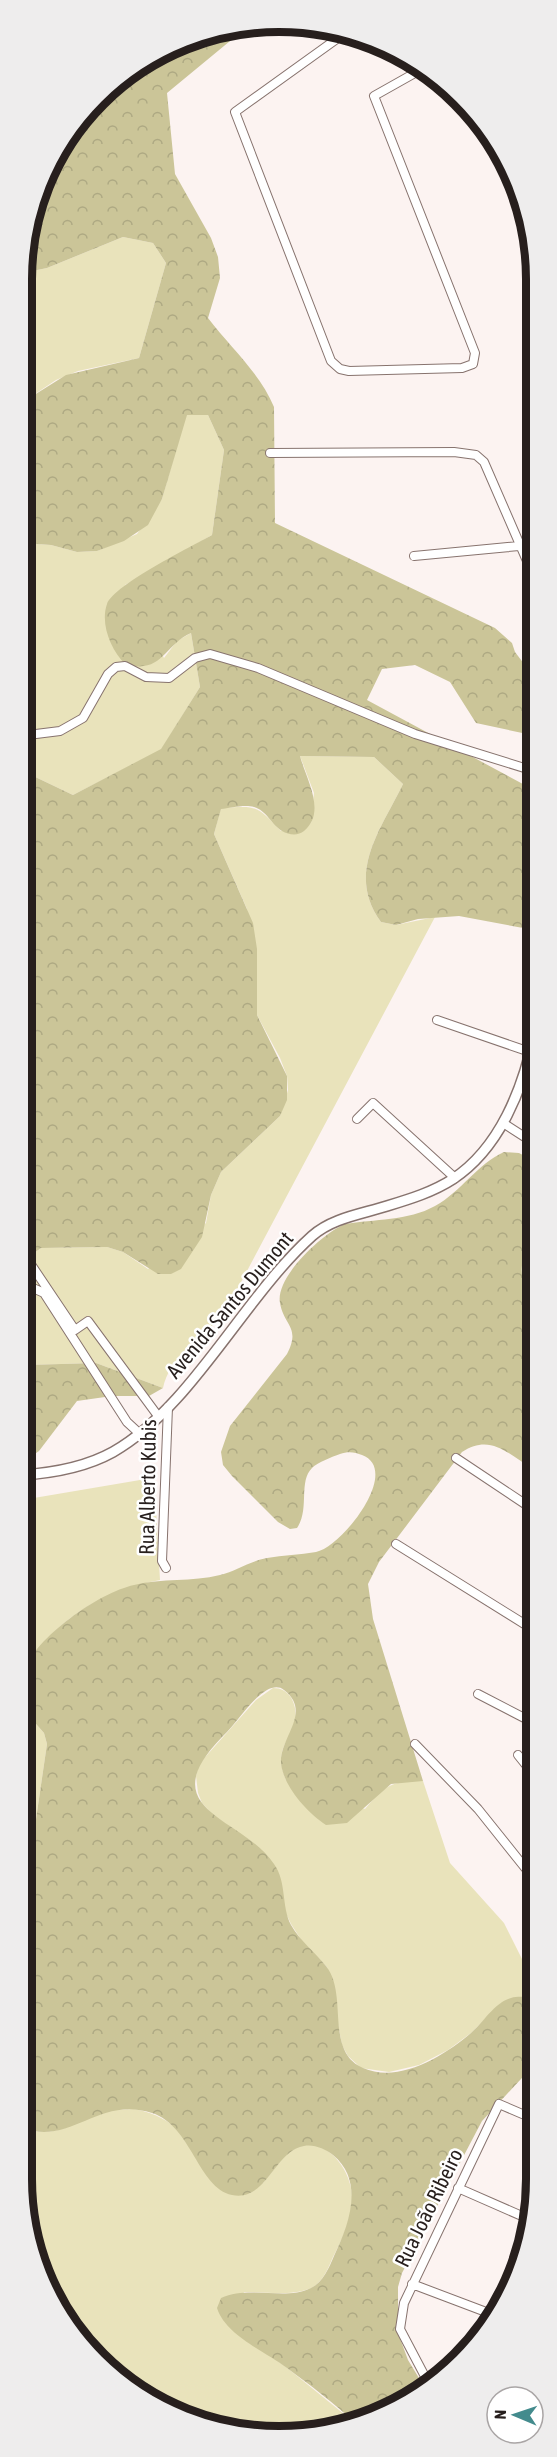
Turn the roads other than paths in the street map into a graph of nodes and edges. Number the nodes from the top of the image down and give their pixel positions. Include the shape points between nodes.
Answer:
1 (337, 39) edge
2 (416, 73) edge
3 (270, 453) dead end
4 (519, 546) junction
5 (414, 556) dead end
6 (526, 560) edge
7 (36, 734) dead end
8 (526, 769) edge
9 (437, 1020) dead end
10 (526, 1051) edge
11 (526, 1063) edge
12 (357, 1119) dead end
13 (503, 1123) junction
14 (526, 1138) edge
15 (455, 1178) junction
16 (32, 1266) edge
17 (32, 1288) edge
18 (168, 1407) junction
19 (158, 1416) junction
20 (140, 1434) junction
21 (456, 1458) dead end
22 (32, 1474) edge
23 (526, 1505) edge
24 (396, 1544) dead end
25 (166, 1568) dead end
26 (526, 1625) edge
27 (478, 1694) dead end
28 (526, 1719) edge
29 (415, 1744) dead end
30 (518, 1755) dead end
31 (526, 1765) edge
32 (526, 1869) edge
33 (526, 2116) edge
34 (458, 2188) junction
35 (522, 2216) edge
36 (412, 2284) junction
37 (486, 2313) edge
38 (425, 2377) edge

1 - 2 street via 235,112 331,362 340,369 462,368 473,364 475,353 375,96
3 - 4 street via 476,455 484,462
4 - 5 street
4 - 6 street
7 - 8 street via 60,731 83,718 116,667 125,666 147,677 169,678 195,658 210,654 258,668 414,734
9 - 10 street
11 - 13 street, Avenida Santos Dumont
12 - 15 street via 373,1103
13 - 14 street
13 - 15 street, Avenida Santos Dumont via 480,1155
15 - 18 street, Avenida Santos Dumont via 405,1201 331,1223 314,1234
16 - 19 street via 75,1330 88,1321
17 - 20 street via 44,1293 127,1422
18 - 19 street, Avenida Santos Dumont
18 - 25 street, Rua Alberto Kubis via 162,1561
19 - 20 street, Avenida Santos Dumont
20 - 22 street, Avenida Santos Dumont via 112,1453 62,1470
21 - 23 street
24 - 26 street
27 - 28 street
29 - 32 street via 478,1809
30 - 31 street
33 - 34 street, Rua João Ribeiro via 499,2104
34 - 35 street
34 - 36 street, Rua João Ribeiro
36 - 37 street
36 - 38 street, Rua João Ribeiro via 400,2329

